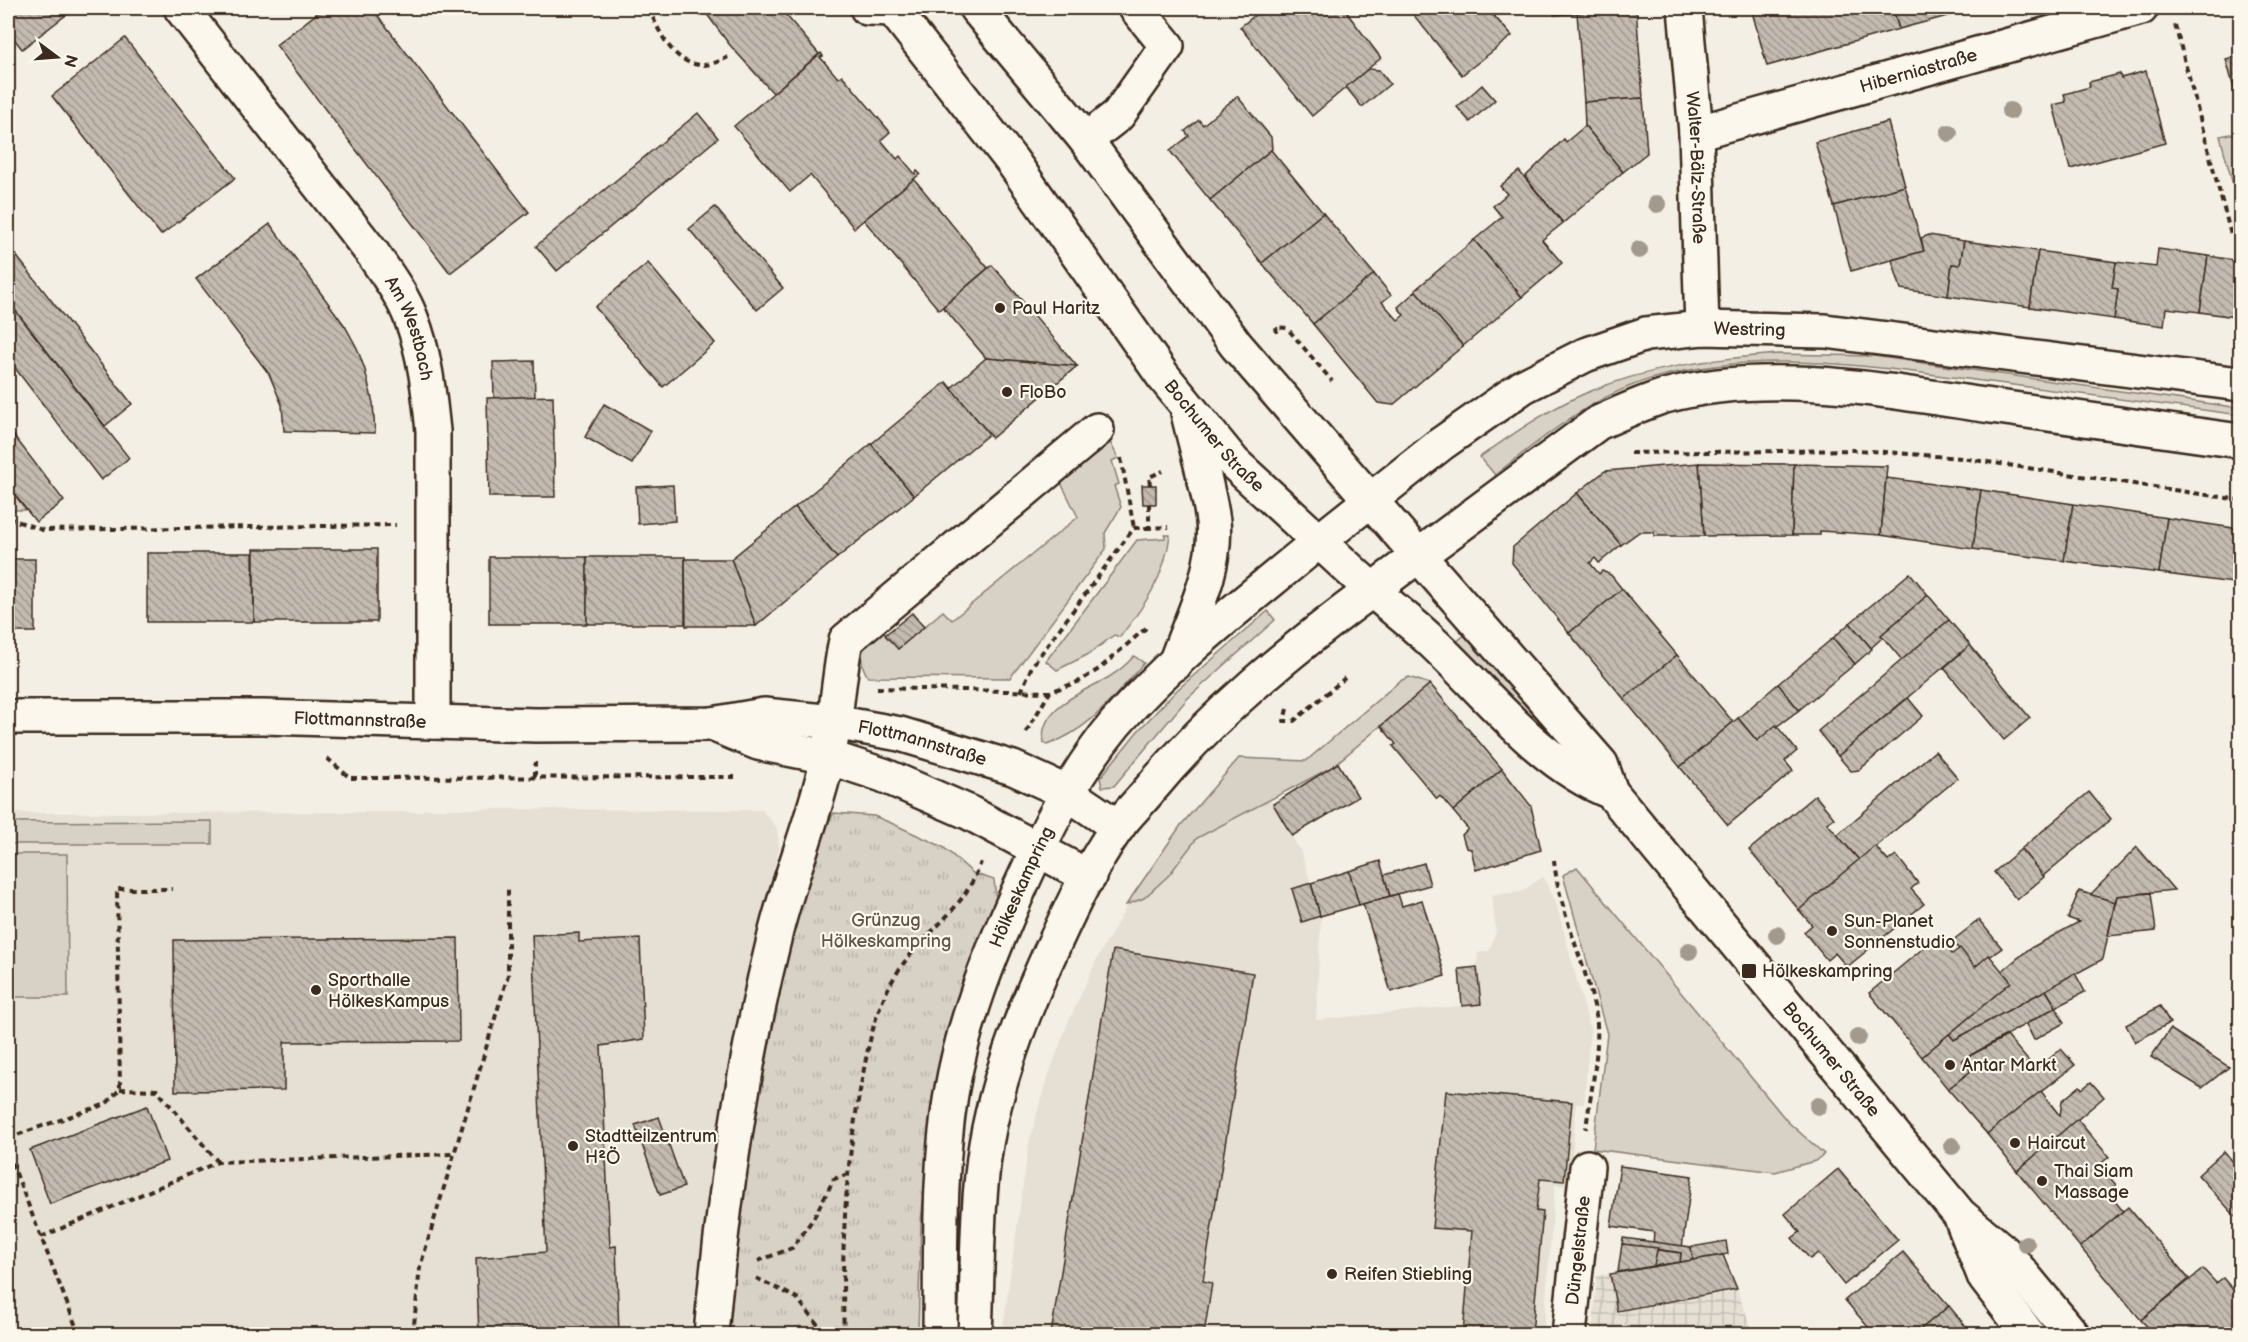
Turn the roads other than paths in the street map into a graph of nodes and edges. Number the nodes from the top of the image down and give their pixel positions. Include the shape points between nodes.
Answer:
1 (181, 8) edge
2 (884, 8) edge
3 (976, 8) edge
4 (1136, 8) edge
5 (1685, 8) edge
6 (2141, 8) edge
7 (1696, 133) junction
8 (1086, 140) junction
9 (1702, 328) junction
10 (2241, 384) edge
11 (1186, 405) junction
12 (1097, 430) dead end
13 (2241, 441) edge
14 (1370, 501) junction
15 (1318, 541) junction
16 (1418, 555) junction
17 (1372, 590) junction
18 (1174, 664) junction
19 (8, 717) edge
20 (432, 722) junction
21 (834, 722) junction
22 (712, 724) junction
23 (828, 757) junction
24 (1066, 792) junction
25 (1611, 792) junction
26 (1118, 827) junction
27 (1038, 848) junction
28 (1089, 877) junction
29 (1587, 1167) road end
30 (1960, 1215) junction
31 (711, 1335) edge
32 (940, 1335) edge
33 (975, 1335) edge
34 (1569, 1335) edge
35 (2028, 1335) edge
36 (2072, 1335) edge

1 - 20 street, Am Westbach via 373,254 406,309 422,357 433,431
2 - 11 street, Bochumer Straße via 1012,161
3 - 8 street, Bochumer Straße
4 - 8 street via 1167,46 1118,115
5 - 7 street, Walter-Bälz-Straße
6 - 7 street, Hiberniastraße
7 - 9 street, Walter-Bälz-Straße
8 - 14 street, Bochumer Straße via 1236,345
9 - 10 street, Westring via 1825,331
9 - 14 street, Westring via 1646,334 1554,370 1468,423
11 - 15 street, Bochumer Straße via 1234,463
11 - 18 street via 1213,536 1199,600
12 - 21 street via 846,640
13 - 16 street via 1871,388 1709,388 1666,396 1598,423
14 - 15 street, Westring
14 - 16 street, Bochumer Straße
15 - 17 street, Bochumer Straße
15 - 18 street, Hölkeskampring
16 - 17 street
16 - 25 street, Bochumer Straße via 1600,764
17 - 25 street, Bochumer Straße via 1432,641 1539,746 1583,781
17 - 26 street via 1239,695 1180,753
18 - 24 street, Hölkeskampring via 1115,724
19 - 20 street, Flottmannstraße via 263,717
20 - 22 street, Flottmannstraße
21 - 22 street, Flottmannstraße via 764,715
21 - 23 street
21 - 24 street, Flottmannstraße via 900,734 1013,768
22 - 23 street, Flottmannstraße via 758,743
23 - 27 street, Flottmannstraße via 883,775
23 - 31 street via 776,930 758,1013 731,1162 731,1271
24 - 26 street, Flottmannstraße
24 - 27 street, Hölkeskampring
25 - 30 street, Bochumer Straße
26 - 28 street
27 - 28 street, Flottmannstraße
27 - 32 street, Hölkeskampring via 996,943 963,1032 944,1158
28 - 33 street via 1032,992 1012,1040 997,1092 980,1196
29 - 34 street, Düngelstraße
30 - 35 street, Bochumer Straße via 1985,1278
30 - 36 street, Bochumer Straße via 2004,1252

